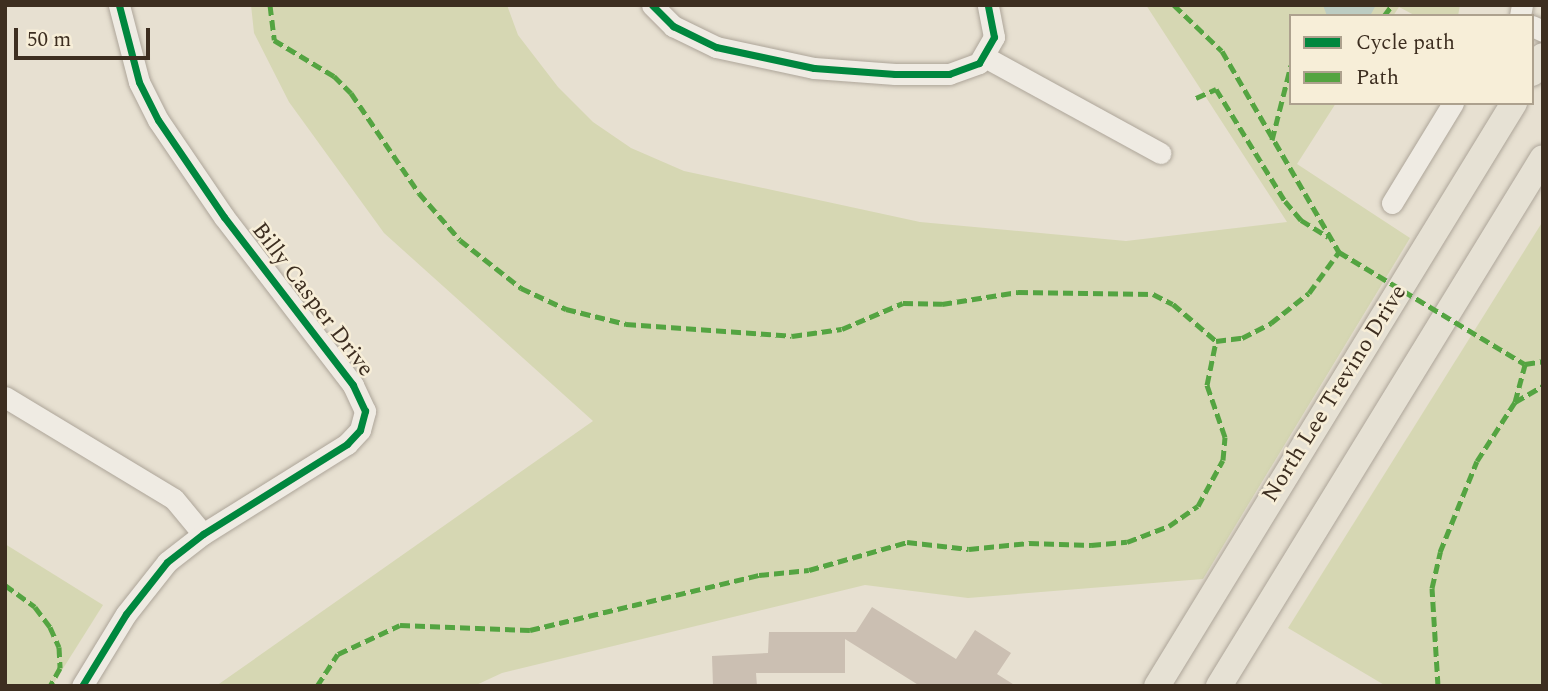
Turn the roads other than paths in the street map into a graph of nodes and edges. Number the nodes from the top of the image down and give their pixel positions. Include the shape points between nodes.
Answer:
1 (119, 5) edge
2 (652, 5) edge
3 (988, 5) edge
4 (985, 57) junction
5 (1452, 105) edge
6 (1507, 106) edge
7 (1160, 153) dead end
8 (1543, 159) edge
9 (1392, 203) dead end
10 (5, 397) edge
11 (203, 534) junction
12 (82, 686) edge
13 (1157, 686) edge
14 (1219, 686) edge

1 - 11 street, Billy Casper Drive via 139,82 158,120 224,217 353,385 365,411 360,430 347,444
2 - 4 street via 673,26 716,47 814,68 949,74 968,70
3 - 4 street via 995,31
4 - 7 street
5 - 9 street
6 - 13 main road, North Lee Trevino Drive
8 - 14 main road
10 - 11 street via 174,499
11 - 12 street, Billy Casper Drive via 146,585

